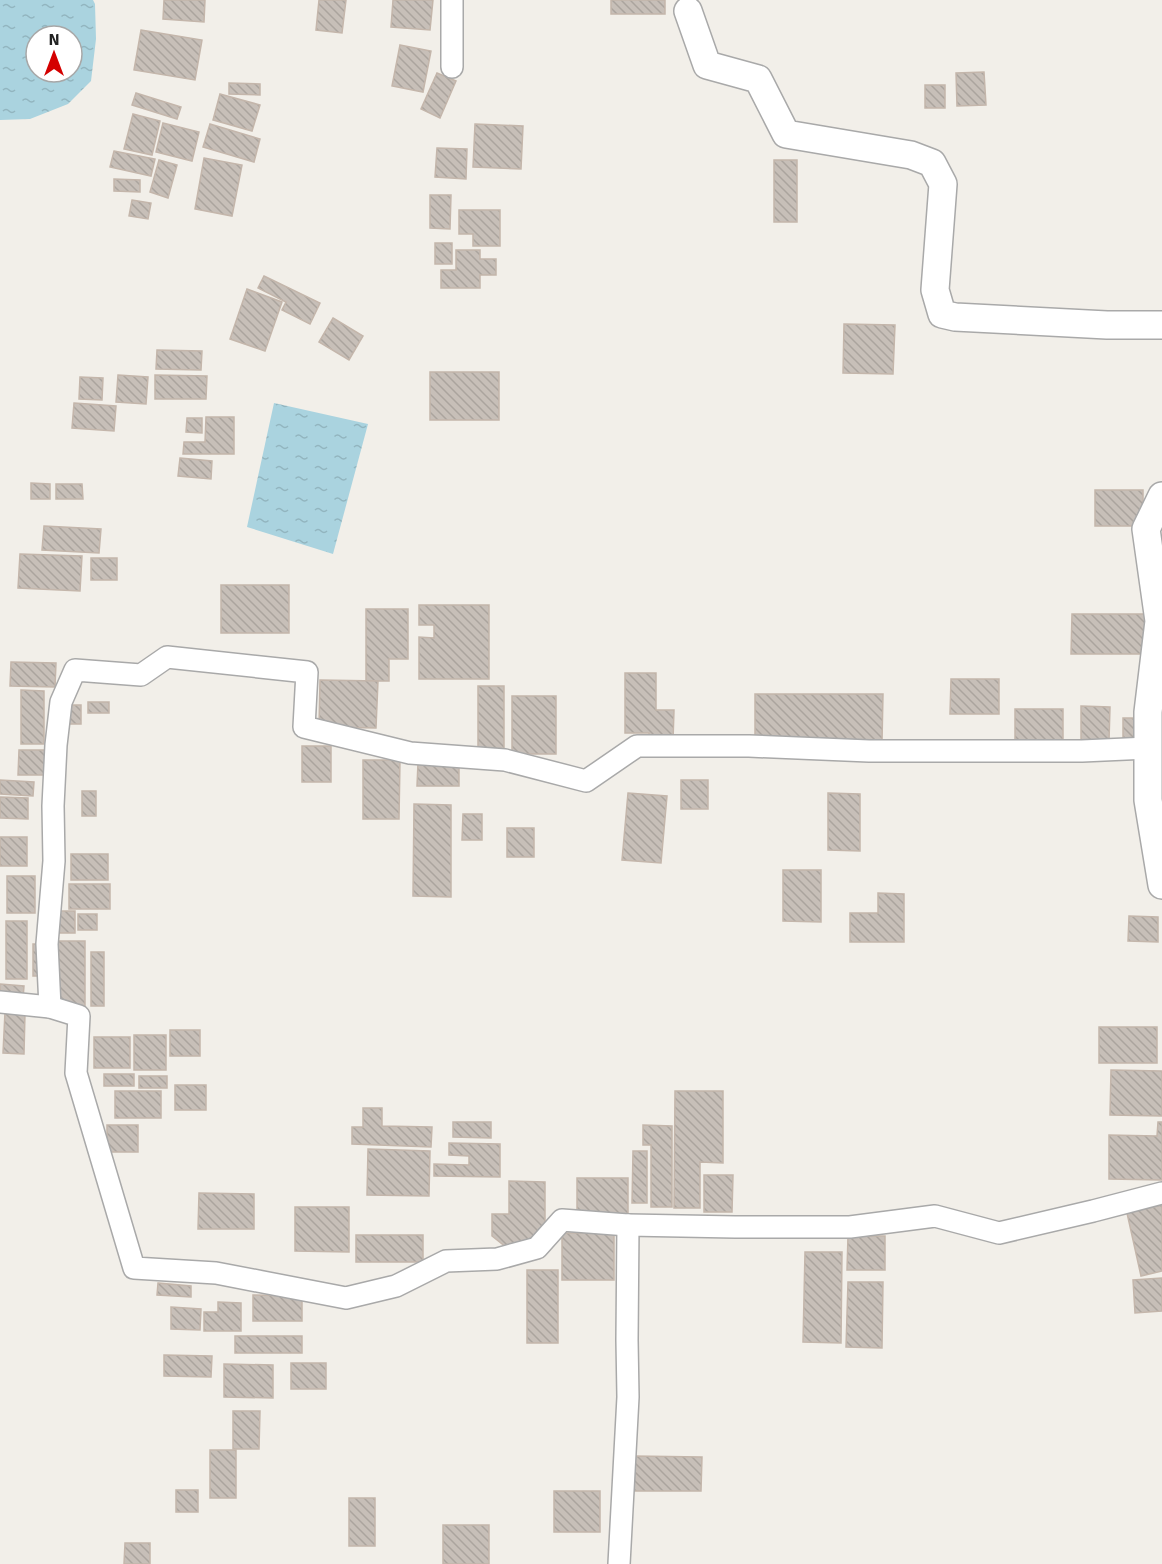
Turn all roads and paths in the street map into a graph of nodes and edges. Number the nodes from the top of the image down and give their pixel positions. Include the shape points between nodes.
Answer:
1 (452, 0) edge
2 (688, 5) edge
3 (452, 67) dead end
4 (1162, 325) edge
5 (1162, 496) edge
6 (1148, 748) junction
7 (1162, 885) edge
8 (0, 1002) edge
9 (50, 1007) junction
10 (1162, 1193) edge
11 (628, 1225) junction
12 (619, 1564) edge

1 - 3 street
2 - 4 street via 707,65 758,79 786,134 932,163 943,184 935,290 942,314
5 - 6 street via 1146,529 1159,621 1148,712
6 - 7 street via 1148,800
6 - 9 street via 869,751 637,746 586,781 505,760 410,753 304,728 307,672 167,657 141,675 75,670 61,702 56,745 54,861 47,944
8 - 9 street
9 - 11 street via 79,1016 76,1073 134,1268 216,1273 346,1298 396,1286 446,1261 497,1259 537,1248 562,1220
10 - 11 street via 999,1233 935,1216 850,1227
11 - 12 street via 628,1397

